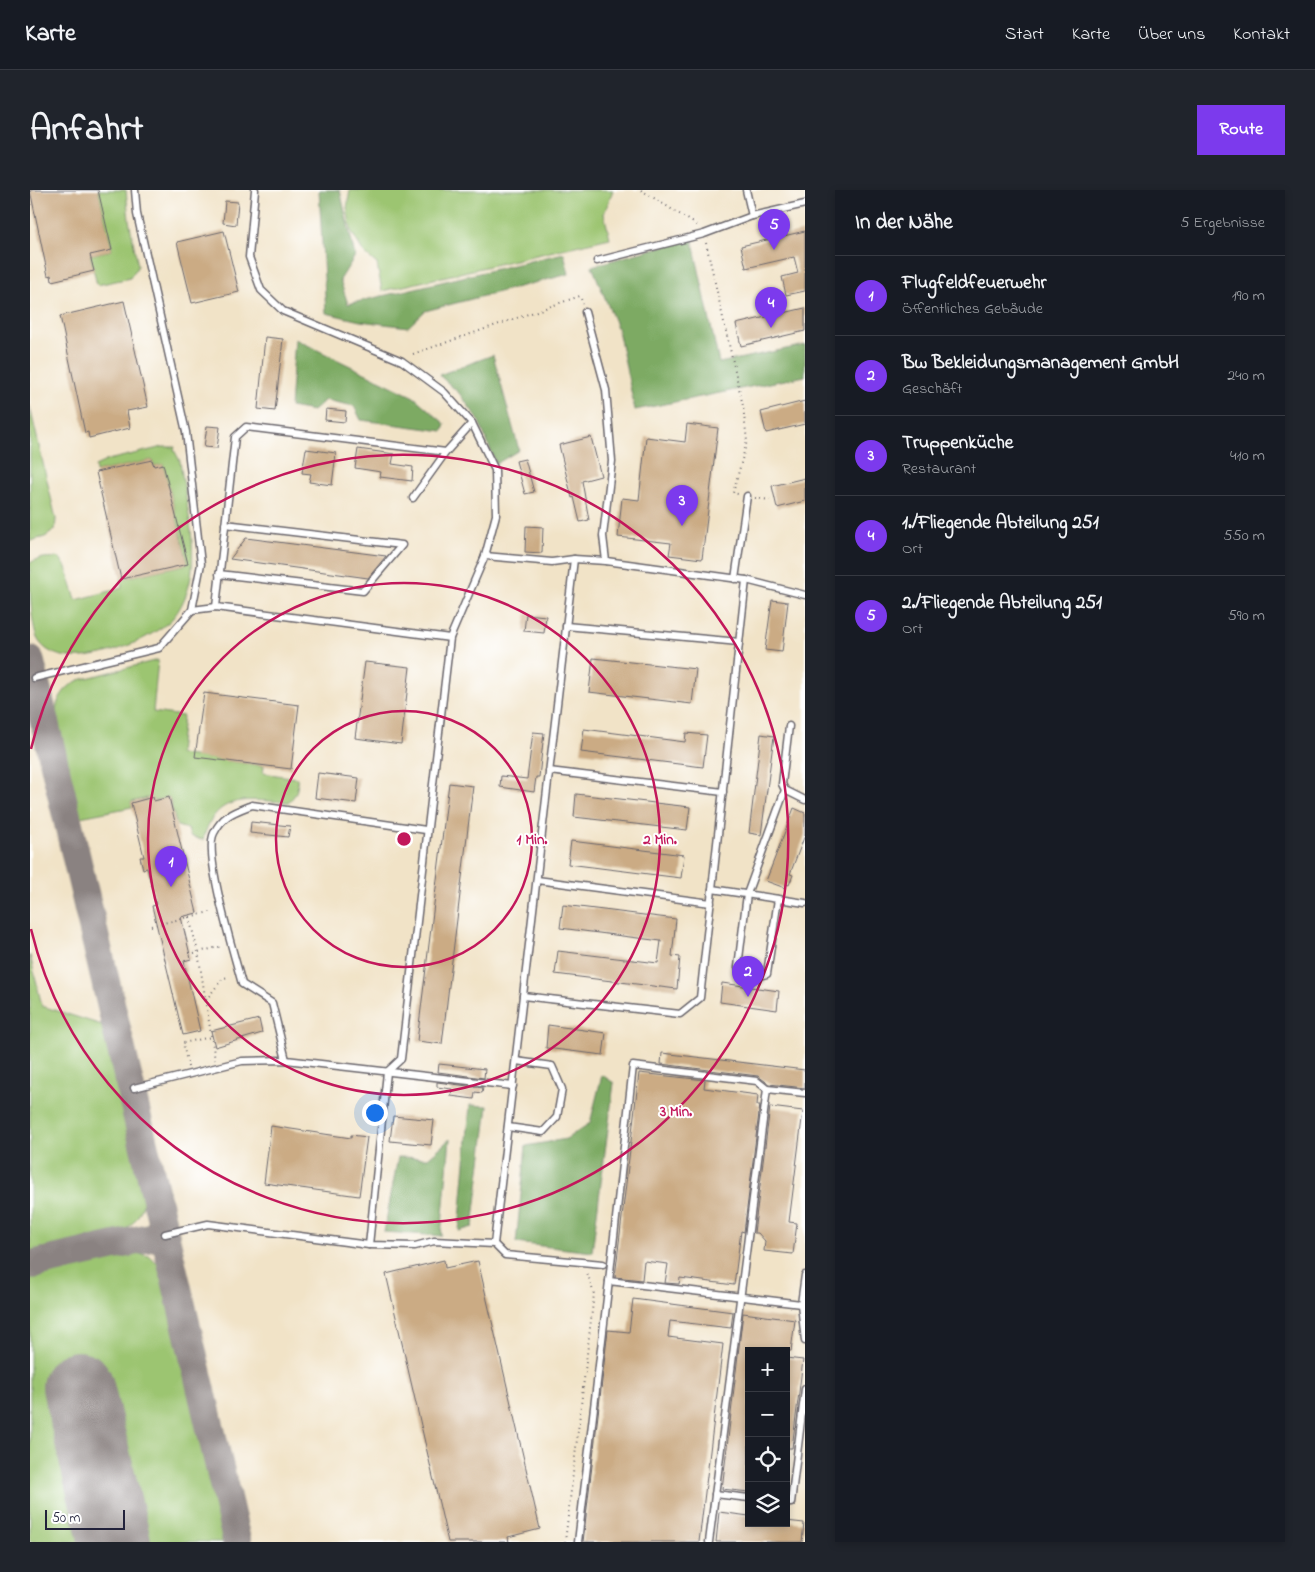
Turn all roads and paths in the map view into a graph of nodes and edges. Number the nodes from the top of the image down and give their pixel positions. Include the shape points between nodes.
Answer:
1 (135, 190) edge
2 (255, 190) edge
3 (641, 190) edge
4 (746, 190) edge
5 (805, 204) edge
6 (752, 216) junction
7 (704, 234) junction
8 (597, 261) dead end
9 (585, 312) joint
10 (413, 354) dead end
11 (472, 422) junction
12 (446, 452) junction
13 (747, 496) junction
14 (413, 498) dead end
15 (770, 500) dead end
16 (225, 524) junction
17 (485, 556) junction
18 (574, 559) junction
19 (606, 561) junction
20 (219, 574) junction
21 (735, 579) junction
22 (746, 580) junction
23 (805, 595) edge
24 (216, 607) junction
25 (192, 610) junction
26 (566, 626) junction
27 (450, 638) junction
28 (739, 642) junction
29 (34, 678) dead end
30 (789, 726) dead end
31 (549, 771) junction
32 (785, 790) junction
33 (723, 792) junction
34 (805, 800) edge
35 (426, 830) junction
36 (536, 880) junction
37 (712, 889) junction
38 (747, 894) junction
39 (778, 899) junction
40 (711, 903) junction
41 (805, 903) edge
42 (223, 908) junction
43 (189, 917) junction
44 (151, 926) dead end
45 (232, 943) junction
46 (198, 952) junction
47 (194, 953) dead end
48 (240, 975) junction
49 (523, 996) junction
50 (205, 1001) junction
51 (210, 1037) junction
52 (286, 1060) junction
53 (516, 1060) junction
54 (217, 1067) junction
55 (387, 1072) junction
56 (190, 1074) junction
57 (513, 1086) junction
58 (134, 1088) dead end
59 (767, 1088) junction
60 (805, 1093) edge
61 (508, 1128) junction
62 (165, 1234) dead end
63 (494, 1244) junction
64 (369, 1245) junction
65 (585, 1262) junction
66 (603, 1264) dead end
67 (805, 1275) edge
68 (609, 1281) junction
69 (740, 1297) junction
70 (801, 1304) junction
71 (805, 1341) edge
72 (805, 1389) edge
73 (715, 1494) junction
74 (745, 1498) edge
75 (790, 1503) edge
76 (565, 1542) edge
77 (578, 1542) edge
78 (709, 1542) edge

1 - 25 lane via 137,214 186,432 201,564
2 - 11 lane via 249,257 261,290 283,311 402,361 444,392
3 - 7 path via 702,228
4 - 6 lane
5 - 6 lane
6 - 7 lane
7 - 8 lane
7 - 13 path via 743,406 747,441 732,493
9 - 10 path via 580,296
9 - 19 lane via 606,390 612,460 603,536
11 - 12 lane
11 - 17 lane via 495,470 496,515
12 - 14 lane
12 - 16 lane via 246,427 235,437
13 - 15 path
13 - 21 lane
16 - 20 lane
16 - 20 lane via 402,545 362,591
17 - 18 lane via 552,562
17 - 27 lane
18 - 19 lane
18 - 26 lane
19 - 21 lane
20 - 24 lane
21 - 22 lane
22 - 23 lane
22 - 28 lane
24 - 25 lane
24 - 27 lane
25 - 29 lane via 159,648
26 - 28 lane
26 - 31 lane
27 - 35 lane
28 - 33 lane
30 - 32 lane via 782,784
31 - 33 lane
31 - 36 lane
32 - 34 lane
32 - 38 lane
33 - 37 lane
35 - 42 lane via 252,805 228,814 213,835 211,860
35 - 55 lane via 401,1060
36 - 40 lane
36 - 49 lane
37 - 38 lane
37 - 40 lane
38 - 39 lane
38 - 39 lane via 738,967 742,974 767,974
39 - 41 lane
40 - 49 lane via 700,998 680,1014
42 - 43 path
42 - 45 lane
43 - 44 path
43 - 46 path
45 - 46 path
45 - 48 lane
46 - 47 path
46 - 50 path
48 - 50 path via 223,978
48 - 52 lane via 242,984 272,1003
49 - 53 lane
50 - 51 path
51 - 54 path
51 - 56 path via 183,1043
52 - 54 lane via 242,1061
52 - 55 lane
53 - 57 lane
53 - 61 lane via 552,1066 562,1089 557,1117 542,1132
54 - 56 lane
55 - 57 lane
55 - 64 lane
56 - 58 lane
57 - 61 lane
59 - 60 lane
59 - 68 lane via 757,1081 633,1066
59 - 69 lane
61 - 63 lane
62 - 64 lane via 208,1224
63 - 64 lane via 434,1241 415,1246
63 - 65 lane via 505,1255
65 - 66 lane
65 - 76 path via 594,1294
67 - 70 lane
68 - 69 lane
68 - 77 lane
69 - 70 lane
69 - 73 lane
70 - 71 lane
72 - 75 lane
73 - 74 lane
73 - 78 lane

